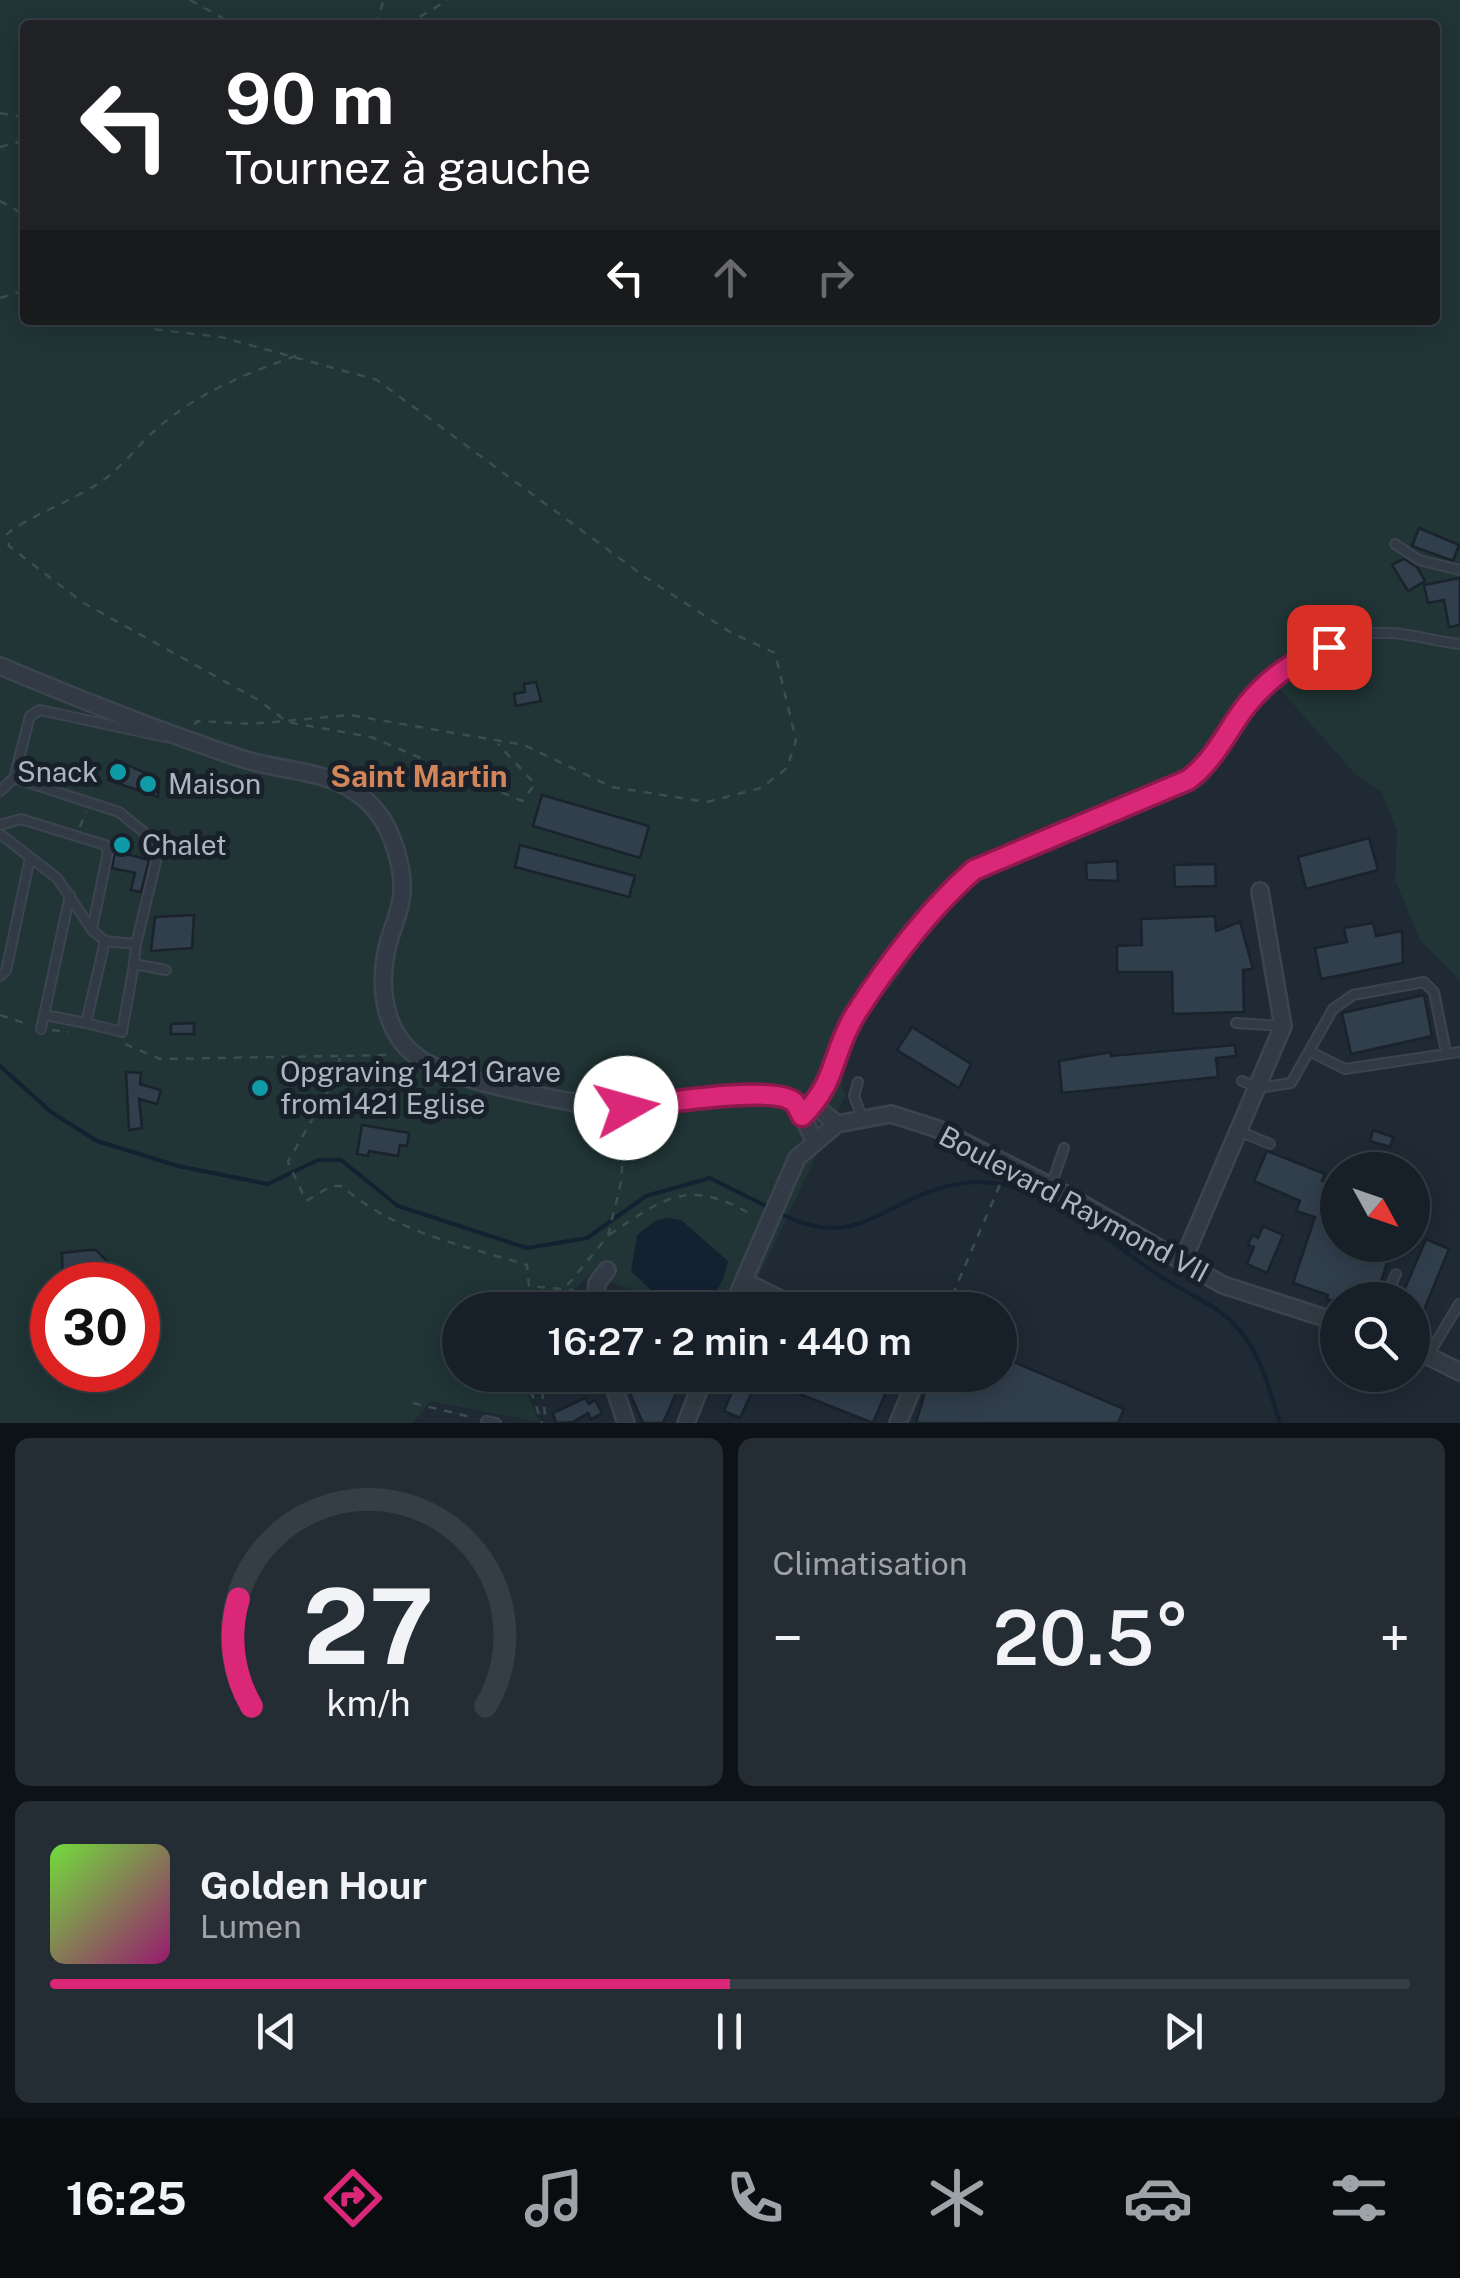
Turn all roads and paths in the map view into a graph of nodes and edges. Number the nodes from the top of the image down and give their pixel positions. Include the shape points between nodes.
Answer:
1 (190, 0) edge
2 (448, 0) edge
3 (226, 20) edge
4 (414, 20) edge
5 (147, 325) edge
6 (298, 355) junction
7 (0, 528) edge
8 (7, 534) junction
9 (1396, 544) dead end
10 (1460, 570) edge
11 (1460, 644) edge
12 (0, 666) edge
13 (286, 722) junction
14 (183, 735) junction
15 (497, 743) junction
16 (14, 778) junction
17 (0, 791) edge
18 (90, 800) junction
19 (0, 825) edge
20 (0, 834) edge
21 (77, 836) junction
22 (30, 858) junction
23 (1260, 891) dead end
24 (70, 895) junction
25 (92, 930) junction
26 (105, 941) junction
27 (136, 944) junction
28 (134, 964) junction
29 (166, 970) dead end
30 (0, 976) edge
31 (0, 1015) edge
32 (45, 1015) junction
33 (86, 1022) junction
34 (1236, 1023) dead end
35 (1282, 1026) junction
36 (41, 1030) junction
37 (78, 1033) dead end
38 (122, 1042) dead end
39 (1311, 1052) junction
40 (1446, 1052) junction
41 (1460, 1052) edge
42 (340, 1058) junction
43 (424, 1062) junction
44 (1242, 1081) dead end
45 (858, 1082) dead end
46 (1259, 1088) junction
47 (626, 1108) junction
48 (803, 1108) junction
49 (862, 1116) junction
50 (838, 1124) junction
51 (1241, 1132) junction
52 (814, 1139) junction
53 (1270, 1144) dead end
54 (1064, 1148) dead end
55 (1001, 1181) dead end
56 (1052, 1186) junction
57 (766, 1224) junction
58 (608, 1236) junction
59 (1182, 1262) junction
60 (607, 1270) dead end
61 (1396, 1274) dead end
62 (744, 1280) junction
63 (1393, 1282) edge
64 (566, 1286) junction
65 (562, 1292) edge
66 (571, 1292) edge
67 (596, 1292) edge
68 (739, 1292) edge
69 (767, 1292) edge
70 (953, 1292) edge
71 (1459, 1304) edge
72 (1320, 1316) edge
73 (1430, 1352) edge
74 (1430, 1355) edge
75 (1460, 1372) edge
76 (532, 1392) edge
77 (541, 1392) edge
78 (616, 1392) edge
79 (698, 1392) edge
80 (911, 1392) edge
81 (413, 1404) dead end
82 (491, 1422) edge
83 (544, 1423) edge
84 (626, 1423) edge
85 (686, 1423) edge
86 (898, 1423) edge

1 - 3 path
2 - 4 path
5 - 6 path
6 - 8 path via 232,378 154,432 100,482
6 - 15 path via 376,380 645,577 775,653 796,740 788,768 761,788 707,802 612,787 524,745
7 - 8 path
8 - 13 path via 24,561 82,602 260,700
9 - 10 lane via 1419,560
11 - 48 lane via 1388,632 1306,655 1246,705 1205,768 1188,780 974,870 929,916 856,1014 838,1048 832,1079
12 - 14 street
13 - 14 path via 197,721
13 - 15 path via 350,715
13 - 15 path via 372,737 522,801 535,784
14 - 16 lane via 162,738 40,710 30,716
14 - 43 street via 244,759 331,779 380,814 397,854 402,891 386,951 383,999 394,1034
16 - 17 lane
16 - 18 lane
18 - 21 path
18 - 27 lane via 119,812 160,845
19 - 21 lane via 21,819
20 - 22 lane
21 - 25 lane via 108,852
22 - 24 lane
22 - 30 lane
23 - 35 street
24 - 25 lane
24 - 32 lane
25 - 26 lane
26 - 27 lane
26 - 33 lane
27 - 28 lane
28 - 29 lane
28 - 33 lane via 122,1032
31 - 36 path
32 - 33 lane
32 - 36 lane
34 - 35 lane
35 - 46 street
36 - 37 path
38 - 42 path via 160,1059
39 - 40 lane via 1345,1069
39 - 40 lane via 1333,1010 1353,995 1424,982 1434,992
39 - 46 lane via 1291,1082
40 - 41 lane
42 - 43 path via 391,1054
42 - 64 path via 289,1164 306,1201 342,1186 404,1228 527,1265 529,1286
43 - 47 street via 486,1082
44 - 46 lane
45 - 49 lane via 854,1096
46 - 51 street
47 - 48 street via 730,1095 781,1097
47 - 58 path via 621,1182
48 - 50 street
48 - 52 street
49 - 50 street, Boulevard Raymond VII
49 - 56 street, Boulevard Raymond VII via 920,1122
50 - 52 street, Boulevard Raymond VII
51 - 53 lane
51 - 59 street
52 - 57 street, Boulevard Raymond VII via 797,1158
54 - 56 lane
55 - 70 path
56 - 59 street, Boulevard Raymond VII
57 - 58 path via 708,1192 676,1197
57 - 62 street, Boulevard Raymond VII
58 - 64 path
59 - 72 street, Boulevard Raymond VII via 1223,1284
60 - 67 street
61 - 63 lane
62 - 68 street, Boulevard Raymond VII
62 - 69 street
64 - 65 path
64 - 66 path
71 - 73 lane
74 - 75 street
76 - 83 path
77 - 83 path
78 - 84 street
79 - 85 street
80 - 86 street
81 - 82 path

